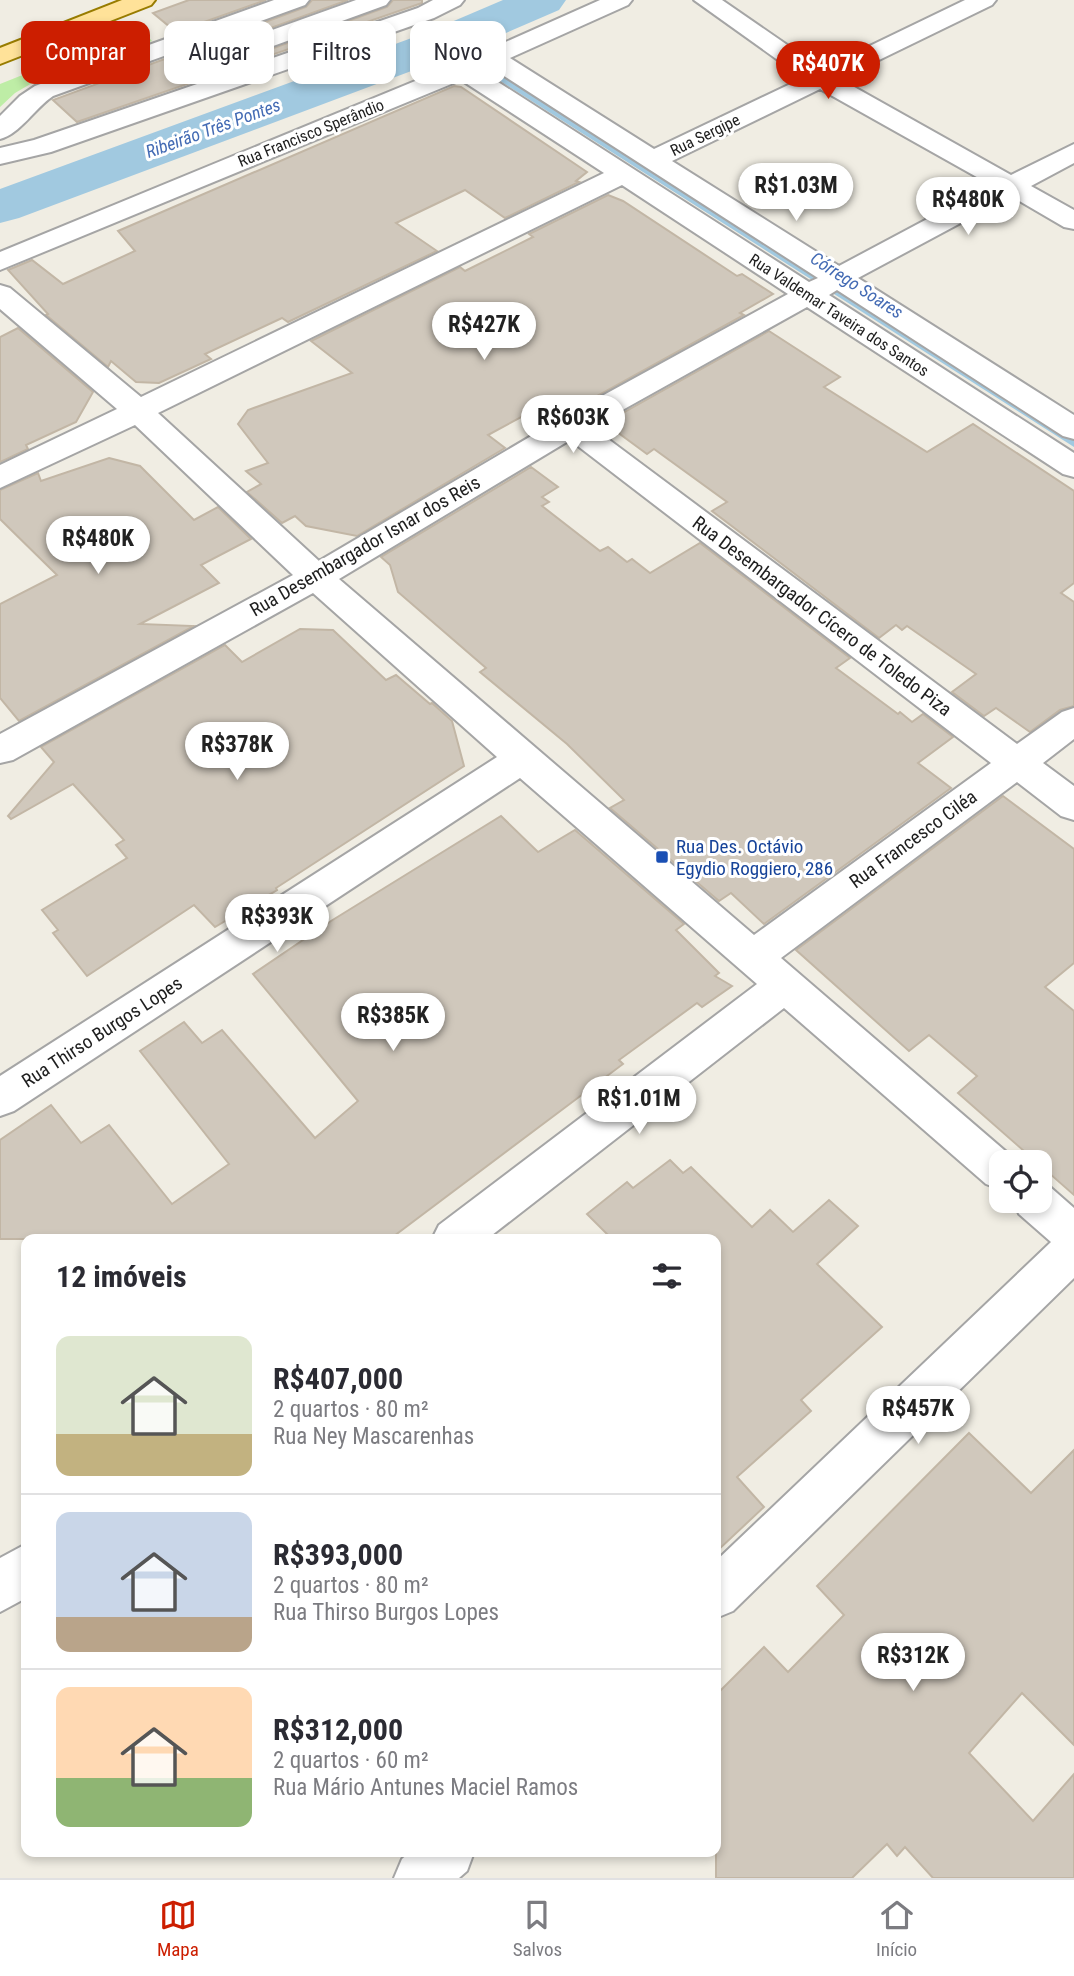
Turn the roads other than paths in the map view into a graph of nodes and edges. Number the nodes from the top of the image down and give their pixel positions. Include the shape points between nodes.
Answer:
1 (143, 0) edge
2 (297, 0) edge
3 (378, 0) edge
4 (452, 0) edge
5 (620, 0) edge
6 (706, 0) edge
7 (984, 0) edge
8 (116, 5) edge
9 (274, 37) edge
10 (506, 51) edge
11 (0, 57) edge
12 (821, 79) junction
13 (506, 80) edge
14 (429, 84) edge
15 (504, 84) edge
16 (50, 118) dead end
17 (0, 131) edge
18 (0, 137) edge
19 (1074, 152) edge
20 (0, 156) edge
21 (653, 160) junction
22 (623, 174) junction
23 (1013, 186) junction
24 (1074, 220) edge
25 (0, 262) edge
26 (825, 285) junction
27 (1, 296) edge
28 (136, 410) junction
29 (571, 426) junction
30 (1074, 429) edge
31 (1074, 467) edge
32 (0, 478) edge
33 (316, 577) junction
34 (1074, 721) edge
35 (0, 750) edge
36 (522, 759) junction
37 (1017, 763) junction
38 (1074, 806) edge
39 (753, 957) junction
40 (786, 984) junction
41 (0, 1098) edge
42 (989, 1161) edge
43 (1049, 1213) edge
44 (461, 1234) edge
45 (1074, 1235) edge
46 (1074, 1249) edge
47 (21, 1572) edge
48 (0, 1588) edge
49 (721, 1589) edge
50 (443, 1857) edge
51 (421, 1878) edge

1 - 8 main road
2 - 17 street via 44,92
3 - 9 street
4 - 20 street via 426,13 42,146
5 - 10 street, Rua Francisco Sperândio
6 - 12 street
7 - 12 street, Rua Sergipe
8 - 11 main road
12 - 21 street, Rua Sergipe
12 - 23 street
13 - 21 street
14 - 25 street, Rua Francisco Sperândio
15 - 22 street, Rua Valdemar Taveira dos Santos
16 - 18 street
19 - 23 street, Rua Desembargador Isnar dos Reis
21 - 26 street
22 - 26 street, Rua Valdemar Taveira dos Santos
22 - 28 street
23 - 24 street
23 - 26 street, Rua Desembargador Isnar dos Reis
26 - 29 street, Rua Desembargador Isnar dos Reis
26 - 30 street
26 - 31 street, Rua Valdemar Taveira dos Santos
27 - 28 street
28 - 32 street
28 - 33 street
29 - 33 street, Rua Desembargador Isnar dos Reis
29 - 37 street, Rua Desembargador Cícero de Toledo Piza
33 - 35 street, Rua Desembargador Isnar dos Reis
33 - 36 street
34 - 37 street, Rua Francesco Ciléa
36 - 39 street
36 - 41 street, Rua Thirso Burgos Lopes
37 - 38 street, Rua Desembargador Cícero de Toledo Piza
37 - 39 street, Rua Francesco Ciléa
39 - 40 street
40 - 42 street
40 - 44 street
43 - 45 street
46 - 49 street
47 - 48 street
50 - 51 street

